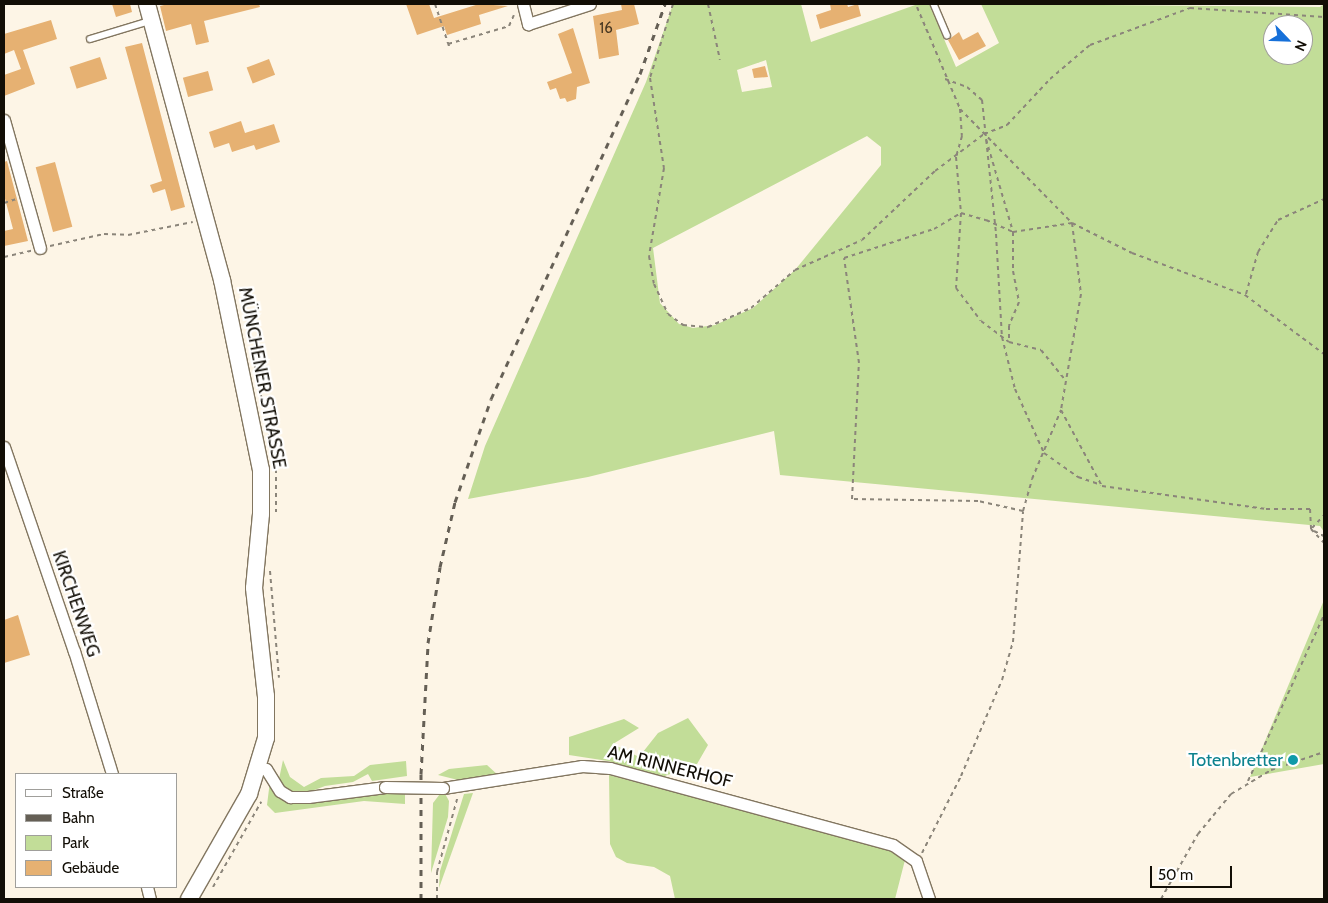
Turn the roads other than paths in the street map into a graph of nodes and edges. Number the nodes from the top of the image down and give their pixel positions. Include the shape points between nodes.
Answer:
1 (148, 4) edge
2 (590, 4) edge
3 (934, 4) edge
4 (520, 7) edge
5 (152, 20) junction
6 (947, 35) dead end
7 (90, 39) dead end
8 (4, 120) edge
9 (40, 248) dead end
10 (4, 447) edge
11 (259, 768) junction
12 (112, 773) edge
13 (189, 899) edge
14 (929, 899) edge

1 - 5 street, MÜNCHENER STRASSE
2 - 4 street via 528,24
3 - 6 lane
5 - 7 lane
5 - 11 street, MÜNCHENER STRASSE via 207,219 261,470 261,514 254,588 266,721
8 - 9 street
10 - 12 street, KIRCHENWEG
11 - 13 street, MÜNCHENER STRASSE via 232,827
11 - 14 street, AM RINNERHOF, bridge via 266,769 280,791 290,797 308,798 385,787 443,788 582,766 610,768 892,845 916,861

